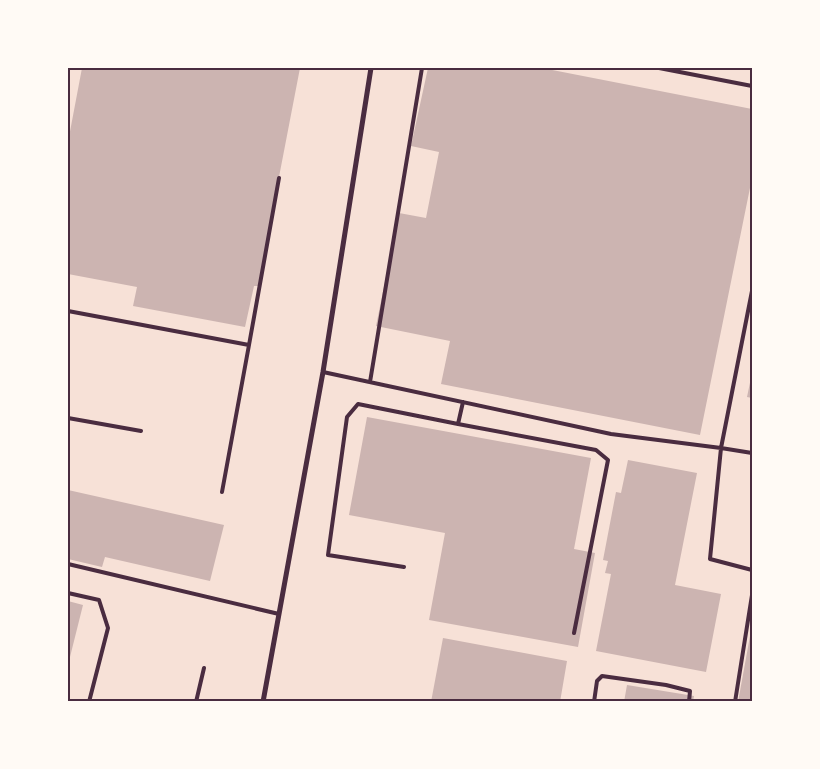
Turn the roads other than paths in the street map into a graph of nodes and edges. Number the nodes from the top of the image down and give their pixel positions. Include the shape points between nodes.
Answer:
1 (371, 68) edge
2 (422, 68) edge
3 (659, 68) edge
4 (752, 86) edge
5 (279, 178) dead end
6 (752, 291) edge
7 (68, 311) edge
8 (249, 346) junction
9 (322, 372) junction
10 (370, 382) junction
11 (463, 402) junction
12 (68, 418) edge
13 (458, 424) junction
14 (141, 431) dead end
15 (721, 448) junction
16 (752, 453) edge
17 (222, 492) dead end
18 (68, 564) edge
19 (404, 567) dead end
20 (752, 570) edge
21 (68, 592) edge
22 (752, 595) edge
23 (279, 614) junction
24 (574, 634) dead end
25 (204, 668) dead end
26 (90, 702) edge
27 (196, 702) edge
28 (263, 702) edge
29 (594, 702) edge
30 (689, 702) edge
31 (735, 702) edge

1 - 9 street
2 - 10 lane
3 - 4 lane
5 - 8 lane
6 - 15 lane
7 - 8 lane
8 - 17 lane
9 - 10 lane
9 - 23 street
10 - 11 lane
11 - 13 lane
11 - 15 lane via 611,434
12 - 14 lane
13 - 19 lane via 358,404 347,417 328,554
13 - 24 lane via 596,450 608,460
15 - 16 lane
15 - 20 lane via 710,559
18 - 23 lane
21 - 26 lane via 99,600 108,628
22 - 31 lane
23 - 28 street
25 - 27 lane
29 - 30 lane via 602,676 690,691

